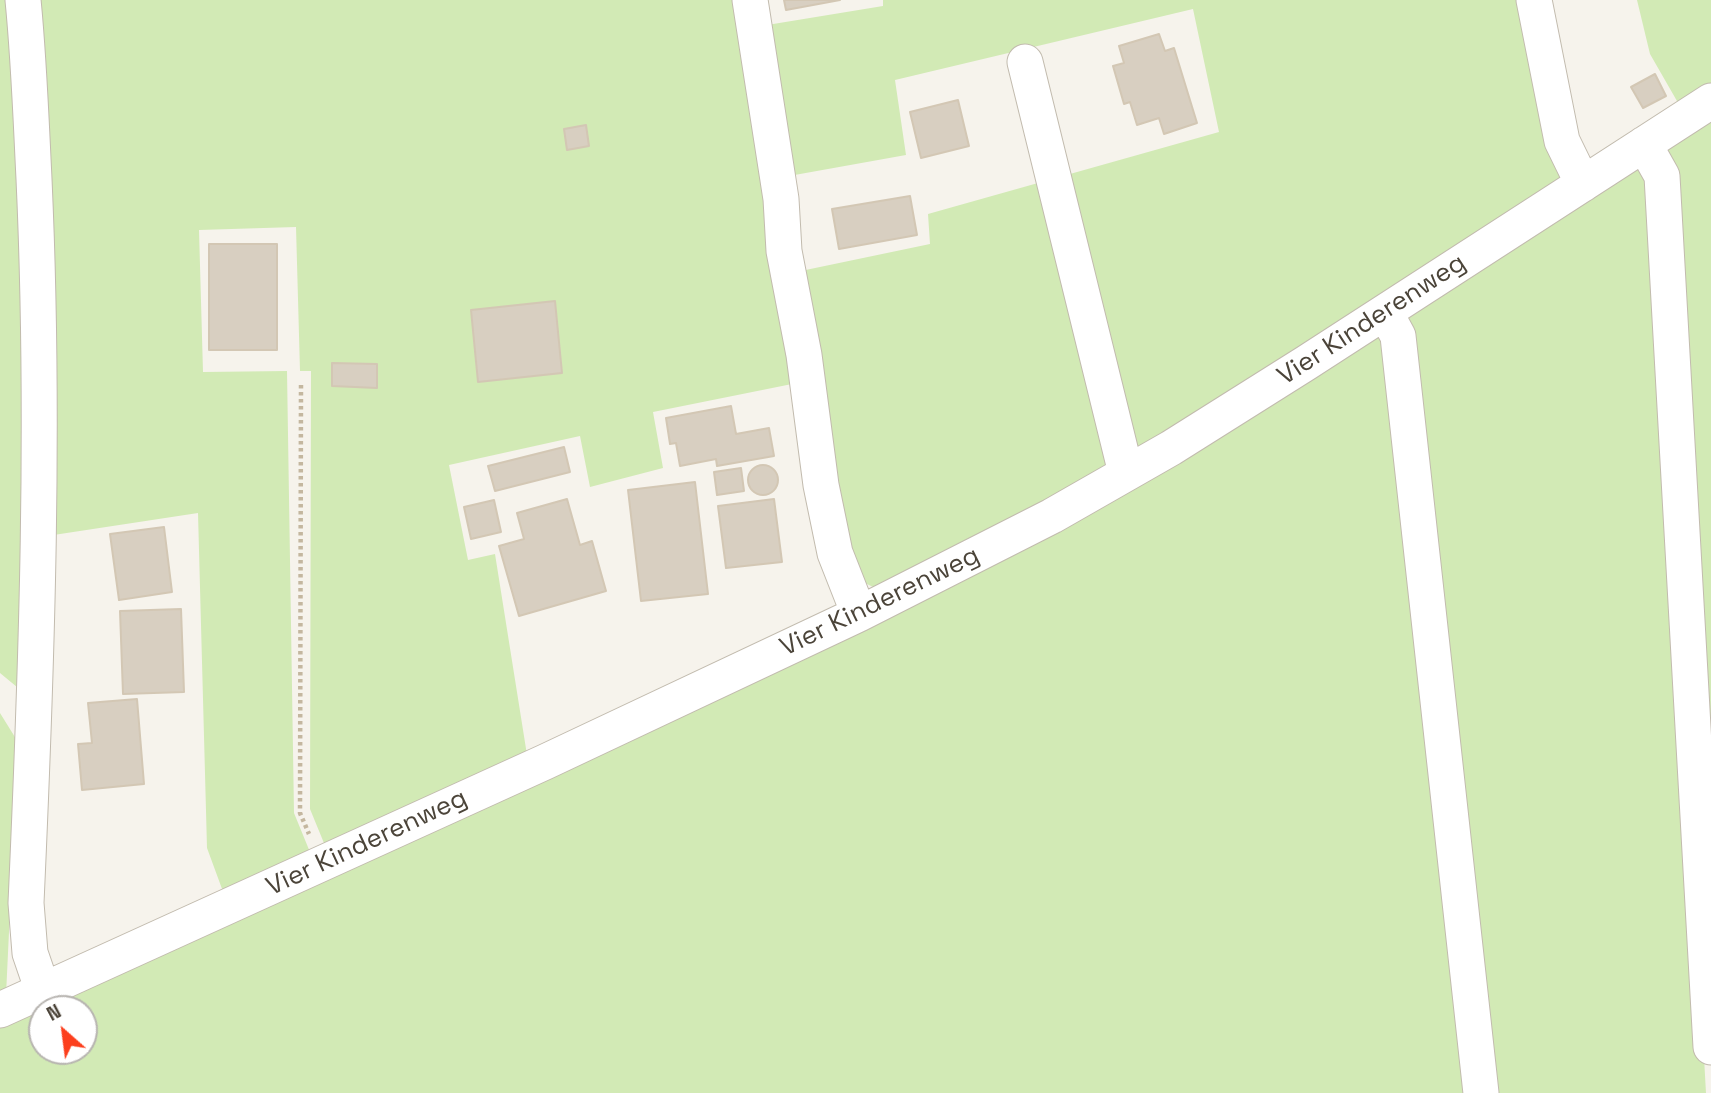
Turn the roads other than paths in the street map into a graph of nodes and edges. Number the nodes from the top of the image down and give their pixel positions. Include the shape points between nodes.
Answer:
1 (23, 0) edge
2 (750, 0) edge
3 (1534, 0) edge
4 (1025, 62) dead end
5 (1711, 101) edge
6 (1644, 144) junction
7 (1583, 184) junction
8 (1385, 312) junction
9 (1126, 473) junction
10 (859, 614) junction
11 (43, 991) junction
12 (0, 1010) edge
13 (1711, 1047) edge
14 (1481, 1093) edge

1 - 11 street via 40,299 26,903 30,953
2 - 10 street via 821,485 835,553
3 - 7 street via 1562,141
4 - 9 street
5 - 6 street, Vier Kinderenweg
6 - 7 street, Vier Kinderenweg
6 - 13 street via 1661,176
7 - 8 street, Vier Kinderenweg
8 - 9 street, Vier Kinderenweg
8 - 14 street via 1398,336
9 - 10 street, Vier Kinderenweg
10 - 11 street, Vier Kinderenweg
11 - 12 street, Vier Kinderenweg

